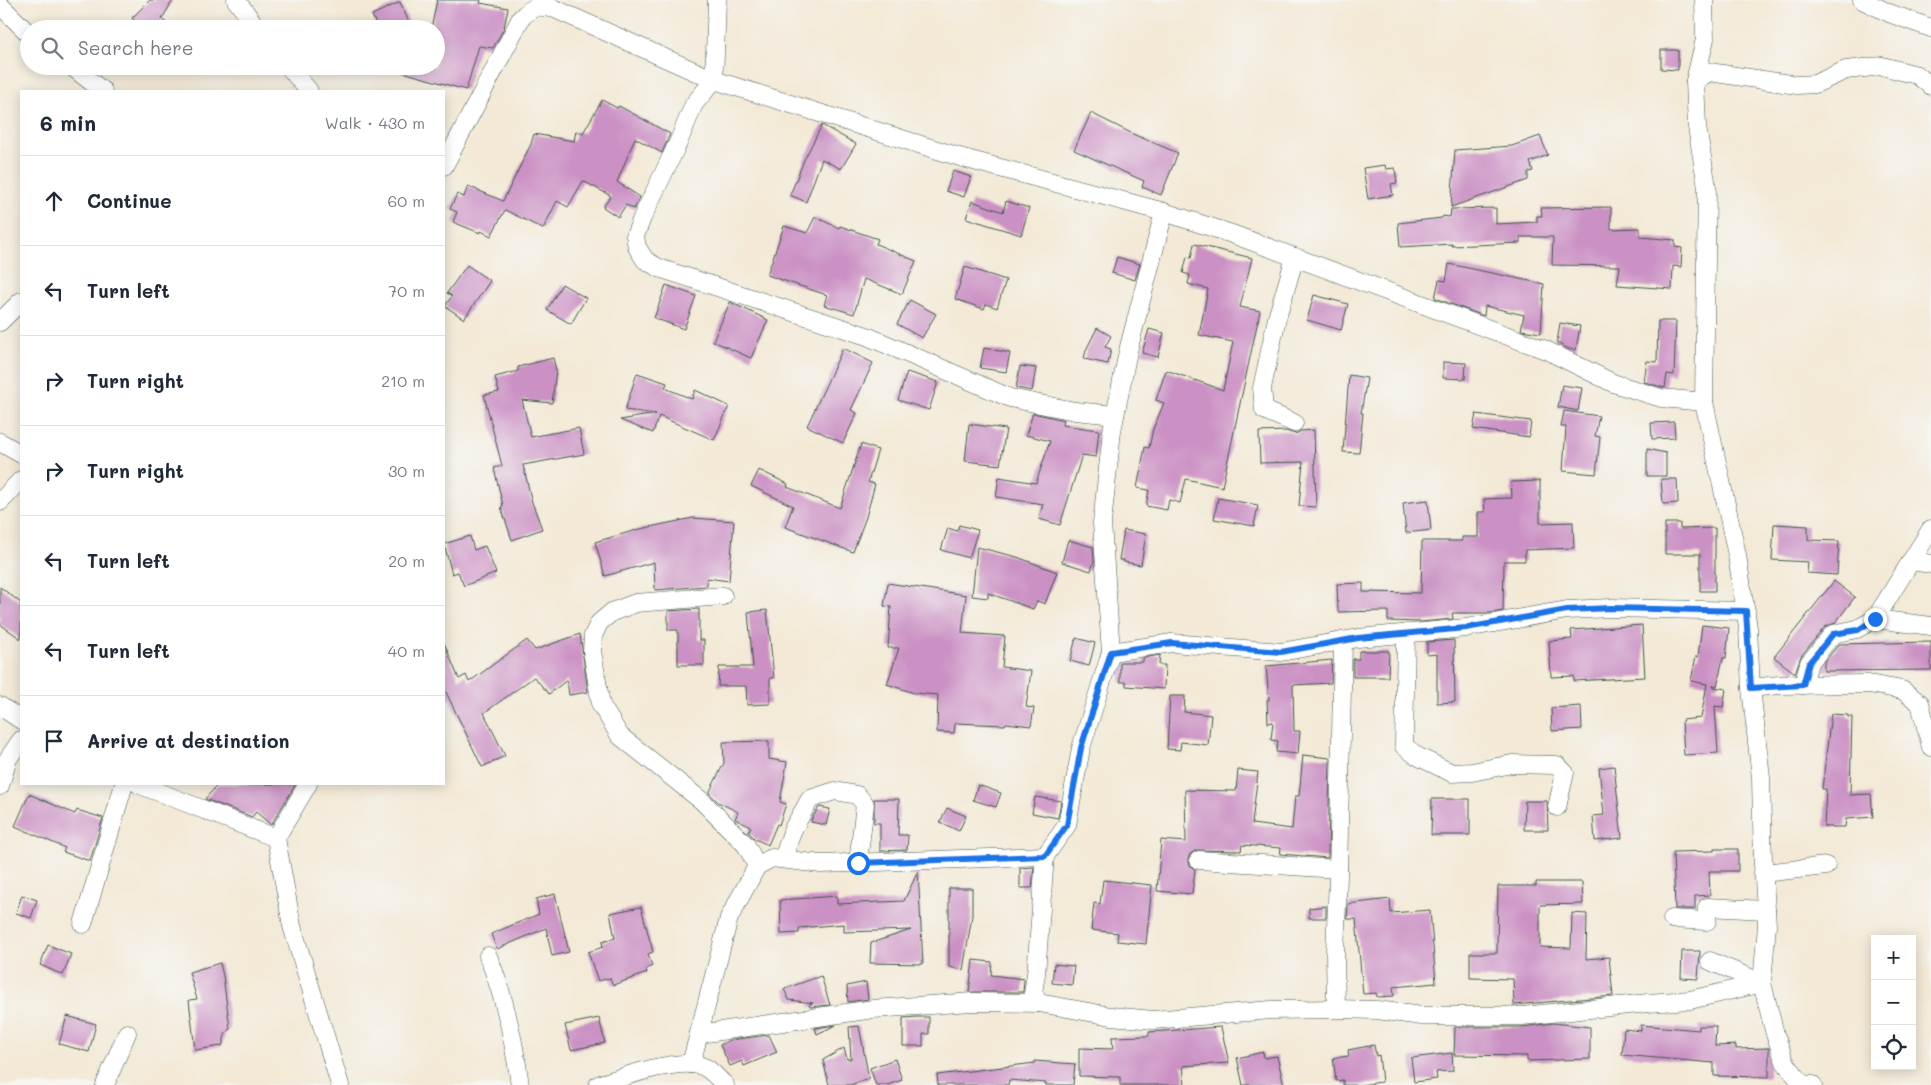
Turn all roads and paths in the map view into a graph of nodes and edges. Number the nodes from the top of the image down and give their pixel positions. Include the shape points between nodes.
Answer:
1 (236, 0) edge
2 (717, 0) edge
3 (1704, 0) edge
4 (1862, 0) edge
5 (0, 5) edge
6 (251, 20) edge
7 (20, 25) edge
8 (1931, 28) edge
9 (83, 75) edge
10 (296, 75) edge
11 (714, 80) junction
12 (1694, 81) junction
13 (1931, 86) edge
14 (102, 90) edge
15 (308, 90) edge
16 (445, 164) edge
17 (1164, 212) junction
18 (1295, 257) junction
19 (20, 302) edge
20 (0, 322) edge
21 (1704, 402) junction
22 (1115, 415) junction
23 (1294, 423) dead end
24 (0, 442) edge
25 (20, 453) edge
26 (20, 481) edge
27 (0, 502) edge
28 (1931, 529) edge
29 (1912, 561) junction
30 (1931, 564) edge
31 (723, 596) dead end
32 (1746, 611) junction
33 (1875, 619) junction
34 (1931, 626) edge
35 (1406, 633) junction
36 (1343, 641) junction
37 (1111, 652) junction
38 (1803, 685) junction
39 (1751, 688) junction
40 (0, 706) edge
41 (20, 719) edge
42 (20, 741) edge
43 (1931, 747) edge
44 (124, 785) edge
45 (141, 785) edge
46 (307, 785) edge
47 (0, 786) edge
48 (1557, 807) dead end
49 (276, 838) junction
50 (1045, 856) junction
51 (783, 859) junction
52 (1199, 860) dead end
53 (858, 863) junction
54 (757, 866) junction
55 (1826, 866) dead end
56 (1338, 869) junction
57 (1763, 873) junction
58 (1766, 910) junction
59 (1672, 919) dead end
60 (83, 924) dead end
61 (488, 956) dead end
62 (1710, 961) dead end
63 (1762, 983) junction
64 (1039, 1003) junction
65 (1336, 1010) junction
66 (127, 1034) dead end
67 (699, 1034) junction
68 (691, 1064) junction
69 (1788, 1065) junction
70 (105, 1085) edge
71 (340, 1085) edge
72 (520, 1085) edge
73 (598, 1085) edge
74 (725, 1085) edge
75 (1784, 1085) edge
76 (1813, 1085) edge

1 - 6 street
2 - 11 street
3 - 12 street via 1705,39
4 - 8 street
5 - 7 street
9 - 14 street
10 - 15 street
11 - 16 street via 555,9 541,5 530,8 521,18
11 - 17 street via 963,158
11 - 22 street via 694,104 635,236 645,260 660,268 867,336 1010,398
12 - 13 street via 1709,72 1797,85 1815,84 1846,70 1882,66 1917,75
12 - 21 street via 1697,127 1707,187
17 - 18 street
17 - 22 street
18 - 21 street via 1546,350 1613,383 1661,398
18 - 23 street via 1277,318 1262,388 1264,410
19 - 20 street
21 - 32 street
22 - 37 street via 1102,523
24 - 25 street
26 - 27 street
28 - 29 street
29 - 30 street
29 - 33 street
31 - 54 street via 636,603 612,612 599,623 593,636 592,651 601,705 620,736 702,801 746,845
32 - 35 street via 1567,610 1466,628
32 - 39 street
33 - 34 street
33 - 38 street via 1858,630 1833,634 1809,663
35 - 36 street
35 - 48 street via 1404,746 1452,773 1512,764 1557,765 1565,772
36 - 37 street via 1281,652 1172,643
36 - 56 street
37 - 50 street via 1081,748 1067,825
38 - 39 street
38 - 43 street via 1869,684 1902,690 1920,703
39 - 57 street via 1761,778
40 - 41 street
42 - 47 street via 8,759
44 - 60 street
45 - 49 street
46 - 49 street
49 - 71 street via 292,926
50 - 53 street
50 - 64 street via 1033,993
51 - 53 street via 821,864
51 - 53 street via 793,829 810,799 835,791 857,795 865,804
51 - 54 street via 772,858
52 - 56 street
54 - 67 street via 729,918
55 - 57 street
56 - 65 street
57 - 58 street
58 - 59 street via 1707,907 1707,921
58 - 63 street
61 - 72 street via 499,982
62 - 63 street
63 - 65 street via 1690,1000 1522,1016 1422,1016 1377,1010
63 - 69 street via 1775,1034
64 - 65 street via 1153,1020 1271,1010
64 - 67 street via 972,1002 874,1009
66 - 70 street
67 - 68 street
68 - 73 street via 655,1067
68 - 74 street via 705,1067
69 - 75 street
69 - 76 street via 1802,1084

